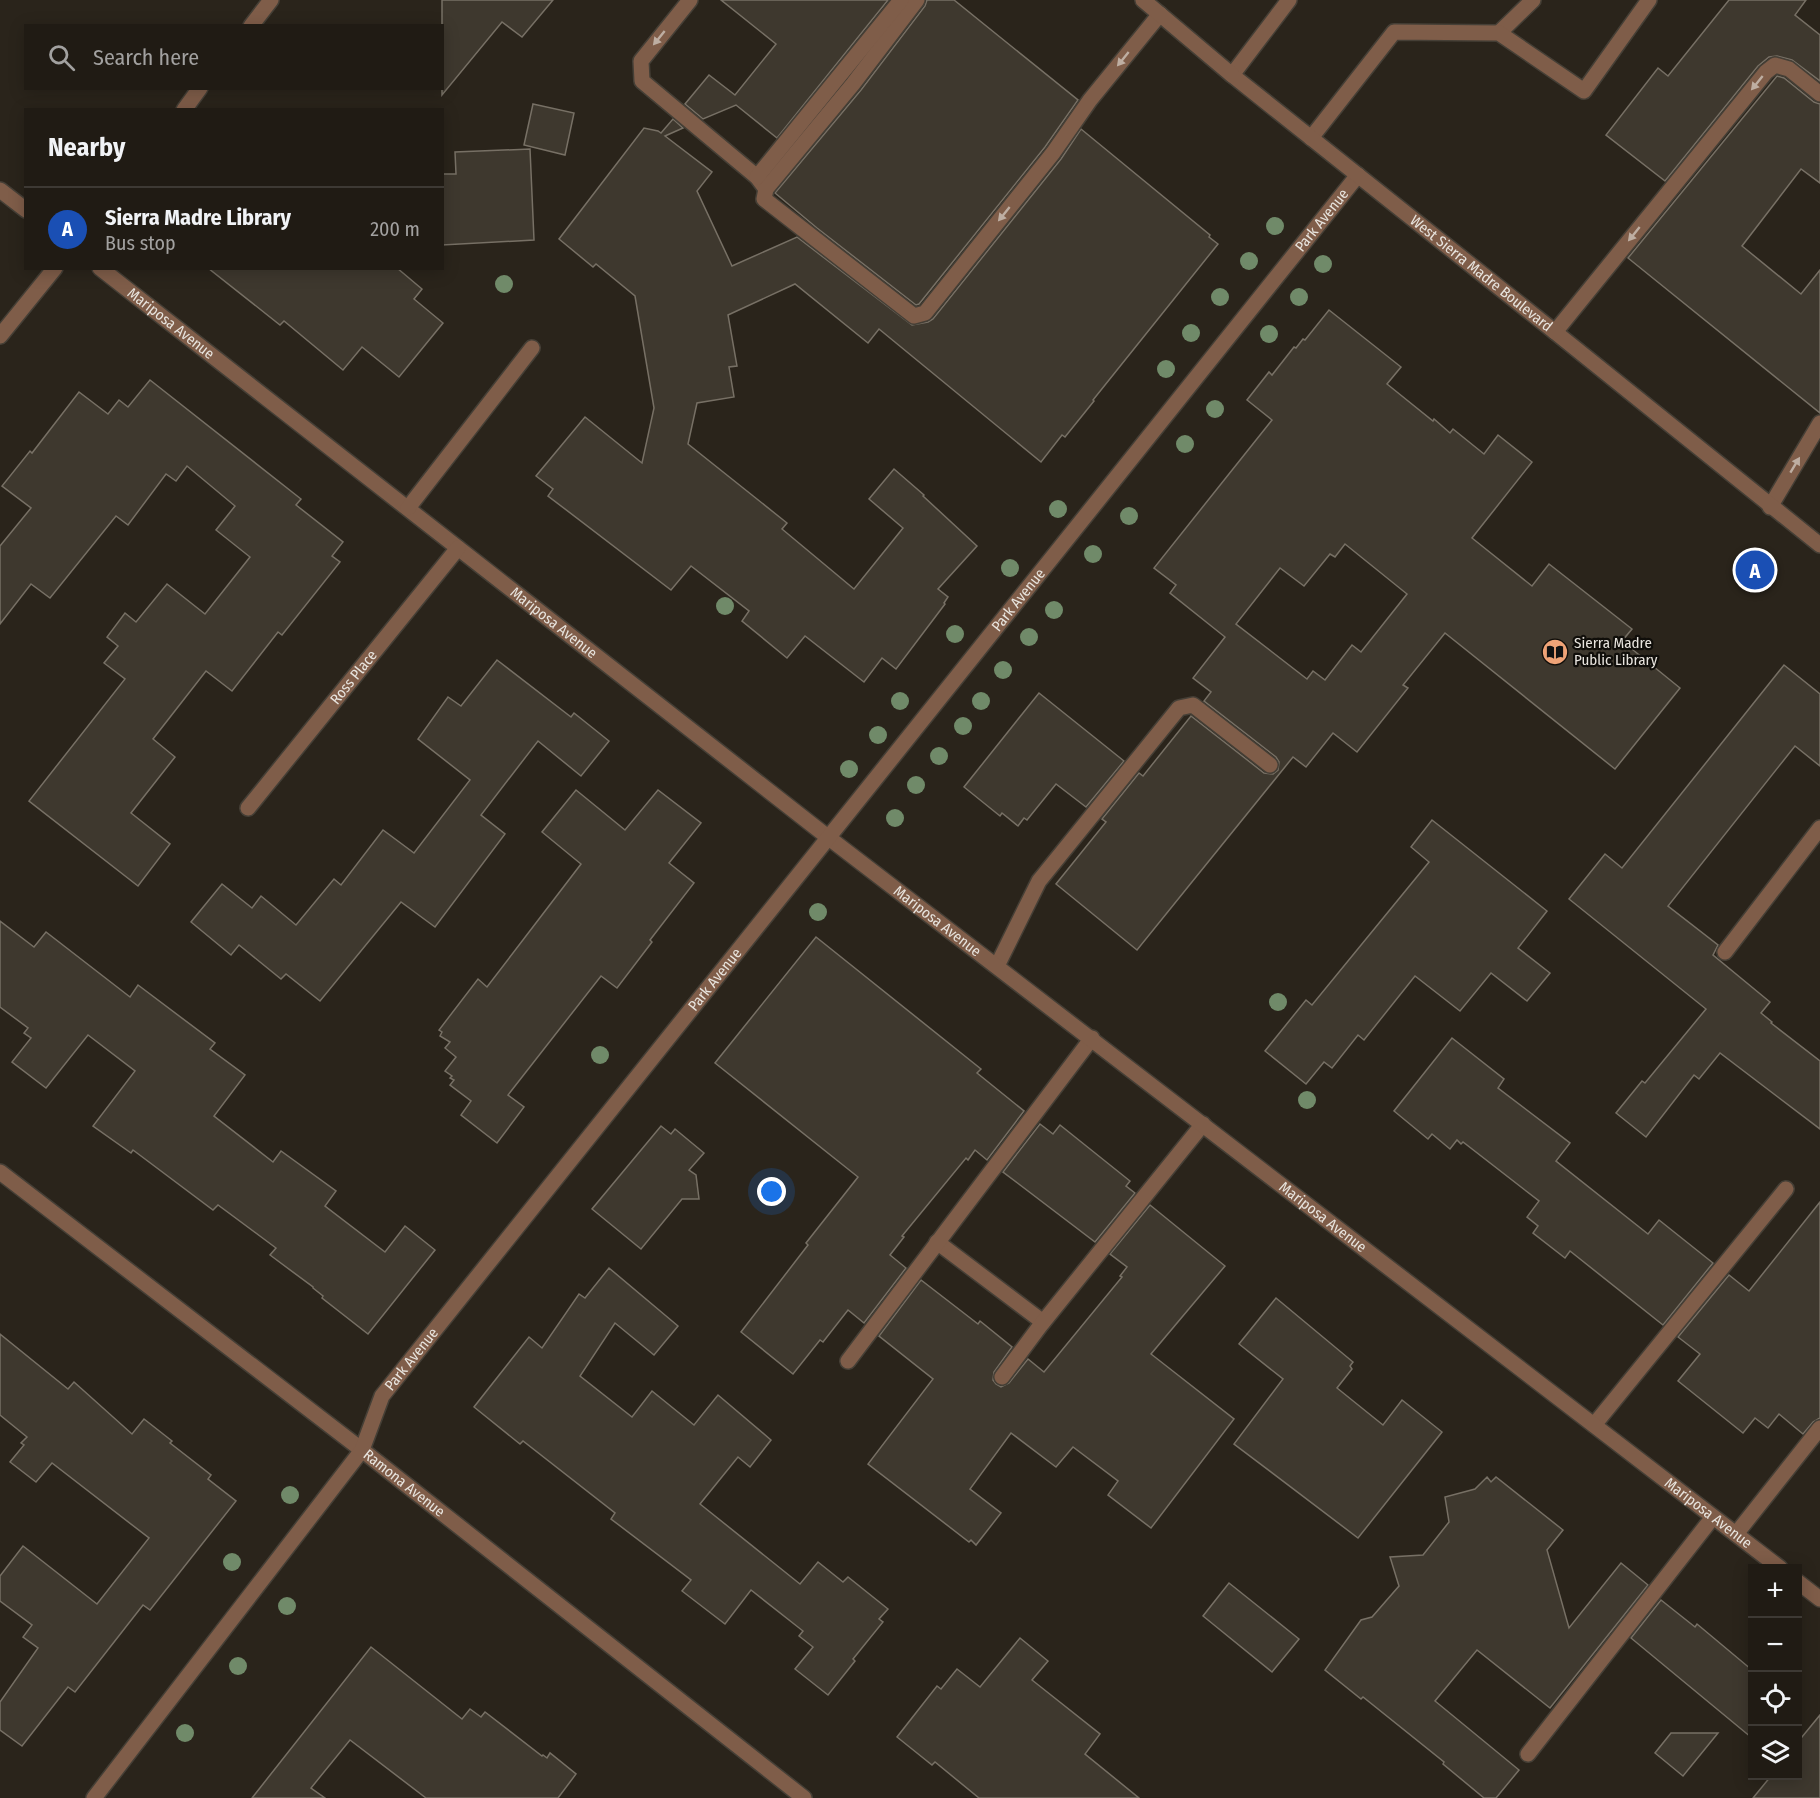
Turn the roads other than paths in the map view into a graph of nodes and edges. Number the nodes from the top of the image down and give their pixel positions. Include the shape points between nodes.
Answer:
1 (271, 0) edge
2 (690, 0) edge
3 (901, 0) edge
4 (917, 0) edge
5 (1143, 0) edge
6 (1289, 0) edge
7 (1533, 0) edge
8 (1649, 0) edge
9 (1160, 14) junction
10 (253, 24) edge
11 (1498, 33) junction
12 (1232, 75) junction
13 (199, 90) edge
14 (1820, 94) edge
15 (186, 108) edge
16 (1311, 138) junction
17 (1358, 175) junction
18 (762, 183) junction
19 (0, 190) edge
20 (24, 208) edge
21 (52, 270) edge
22 (103, 270) edge
23 (1555, 332) junction
24 (0, 336) edge
25 (532, 348) dead end
26 (1820, 423) edge
27 (1770, 507) junction
28 (408, 508) junction
29 (1820, 545) edge
30 (459, 548) junction
31 (1270, 765) dead end
32 (248, 808) dead end
33 (1820, 828) edge
34 (830, 838) junction
35 (1725, 952) dead end
36 (997, 966) junction
37 (1092, 1038) junction
38 (1203, 1124) junction
39 (0, 1172) edge
40 (1786, 1189) dead end
41 (938, 1242) junction
42 (1043, 1322) junction
43 (848, 1361) dead end
44 (1002, 1377) dead end
45 (1594, 1425) junction
46 (1820, 1428) edge
47 (362, 1450) junction
48 (1713, 1517) junction
49 (1736, 1534) junction
50 (1774, 1564) edge
51 (1802, 1586) edge
52 (1820, 1599) edge
53 (1528, 1754) dead end
54 (94, 1798) edge
55 (804, 1798) edge

1 - 10 street
2 -> 18 street via 641,61 642,81
3 - 18 street
4 - 18 street via 853,84
5 - 9 street, West Sierra Madre Boulevard
6 - 12 street
7 - 11 street
8 - 11 street via 1584,91
9 - 12 street, West Sierra Madre Boulevard
9 -> 18 street via 925,313 914,316 764,199
11 - 16 street via 1394,32
12 - 16 street, West Sierra Madre Boulevard
13 - 15 street
14 -> 23 street via 1789,69 1775,65 1766,72
16 - 17 street, West Sierra Madre Boulevard
17 - 23 street, West Sierra Madre Boulevard
17 - 34 street, Park Avenue
19 - 20 street
21 - 24 street
22 - 28 street, Mariposa Avenue
23 - 27 street, West Sierra Madre Boulevard
25 - 28 street
27 -> 26 street
27 - 29 street, West Sierra Madre Boulevard
28 - 30 street, Mariposa Avenue
30 - 32 street, Ross Place
30 - 34 street, Mariposa Avenue
31 - 36 street via 1192,705 1179,708 1039,881
33 - 35 street
34 - 36 street, Mariposa Avenue
34 - 47 street, Park Avenue via 382,1396
36 - 37 street, Mariposa Avenue
37 - 38 street, Mariposa Avenue
37 - 41 street
38 - 42 street
38 - 45 street, Mariposa Avenue
39 - 47 street, Ramona Avenue
40 - 45 street
41 - 42 street
41 - 43 street
42 - 44 street
45 - 48 street, Mariposa Avenue
46 - 49 street
47 - 54 street, Park Avenue
47 - 55 street, Ramona Avenue
48 - 49 street, Mariposa Avenue
48 - 53 street
49 - 50 street, Mariposa Avenue
51 - 52 street

